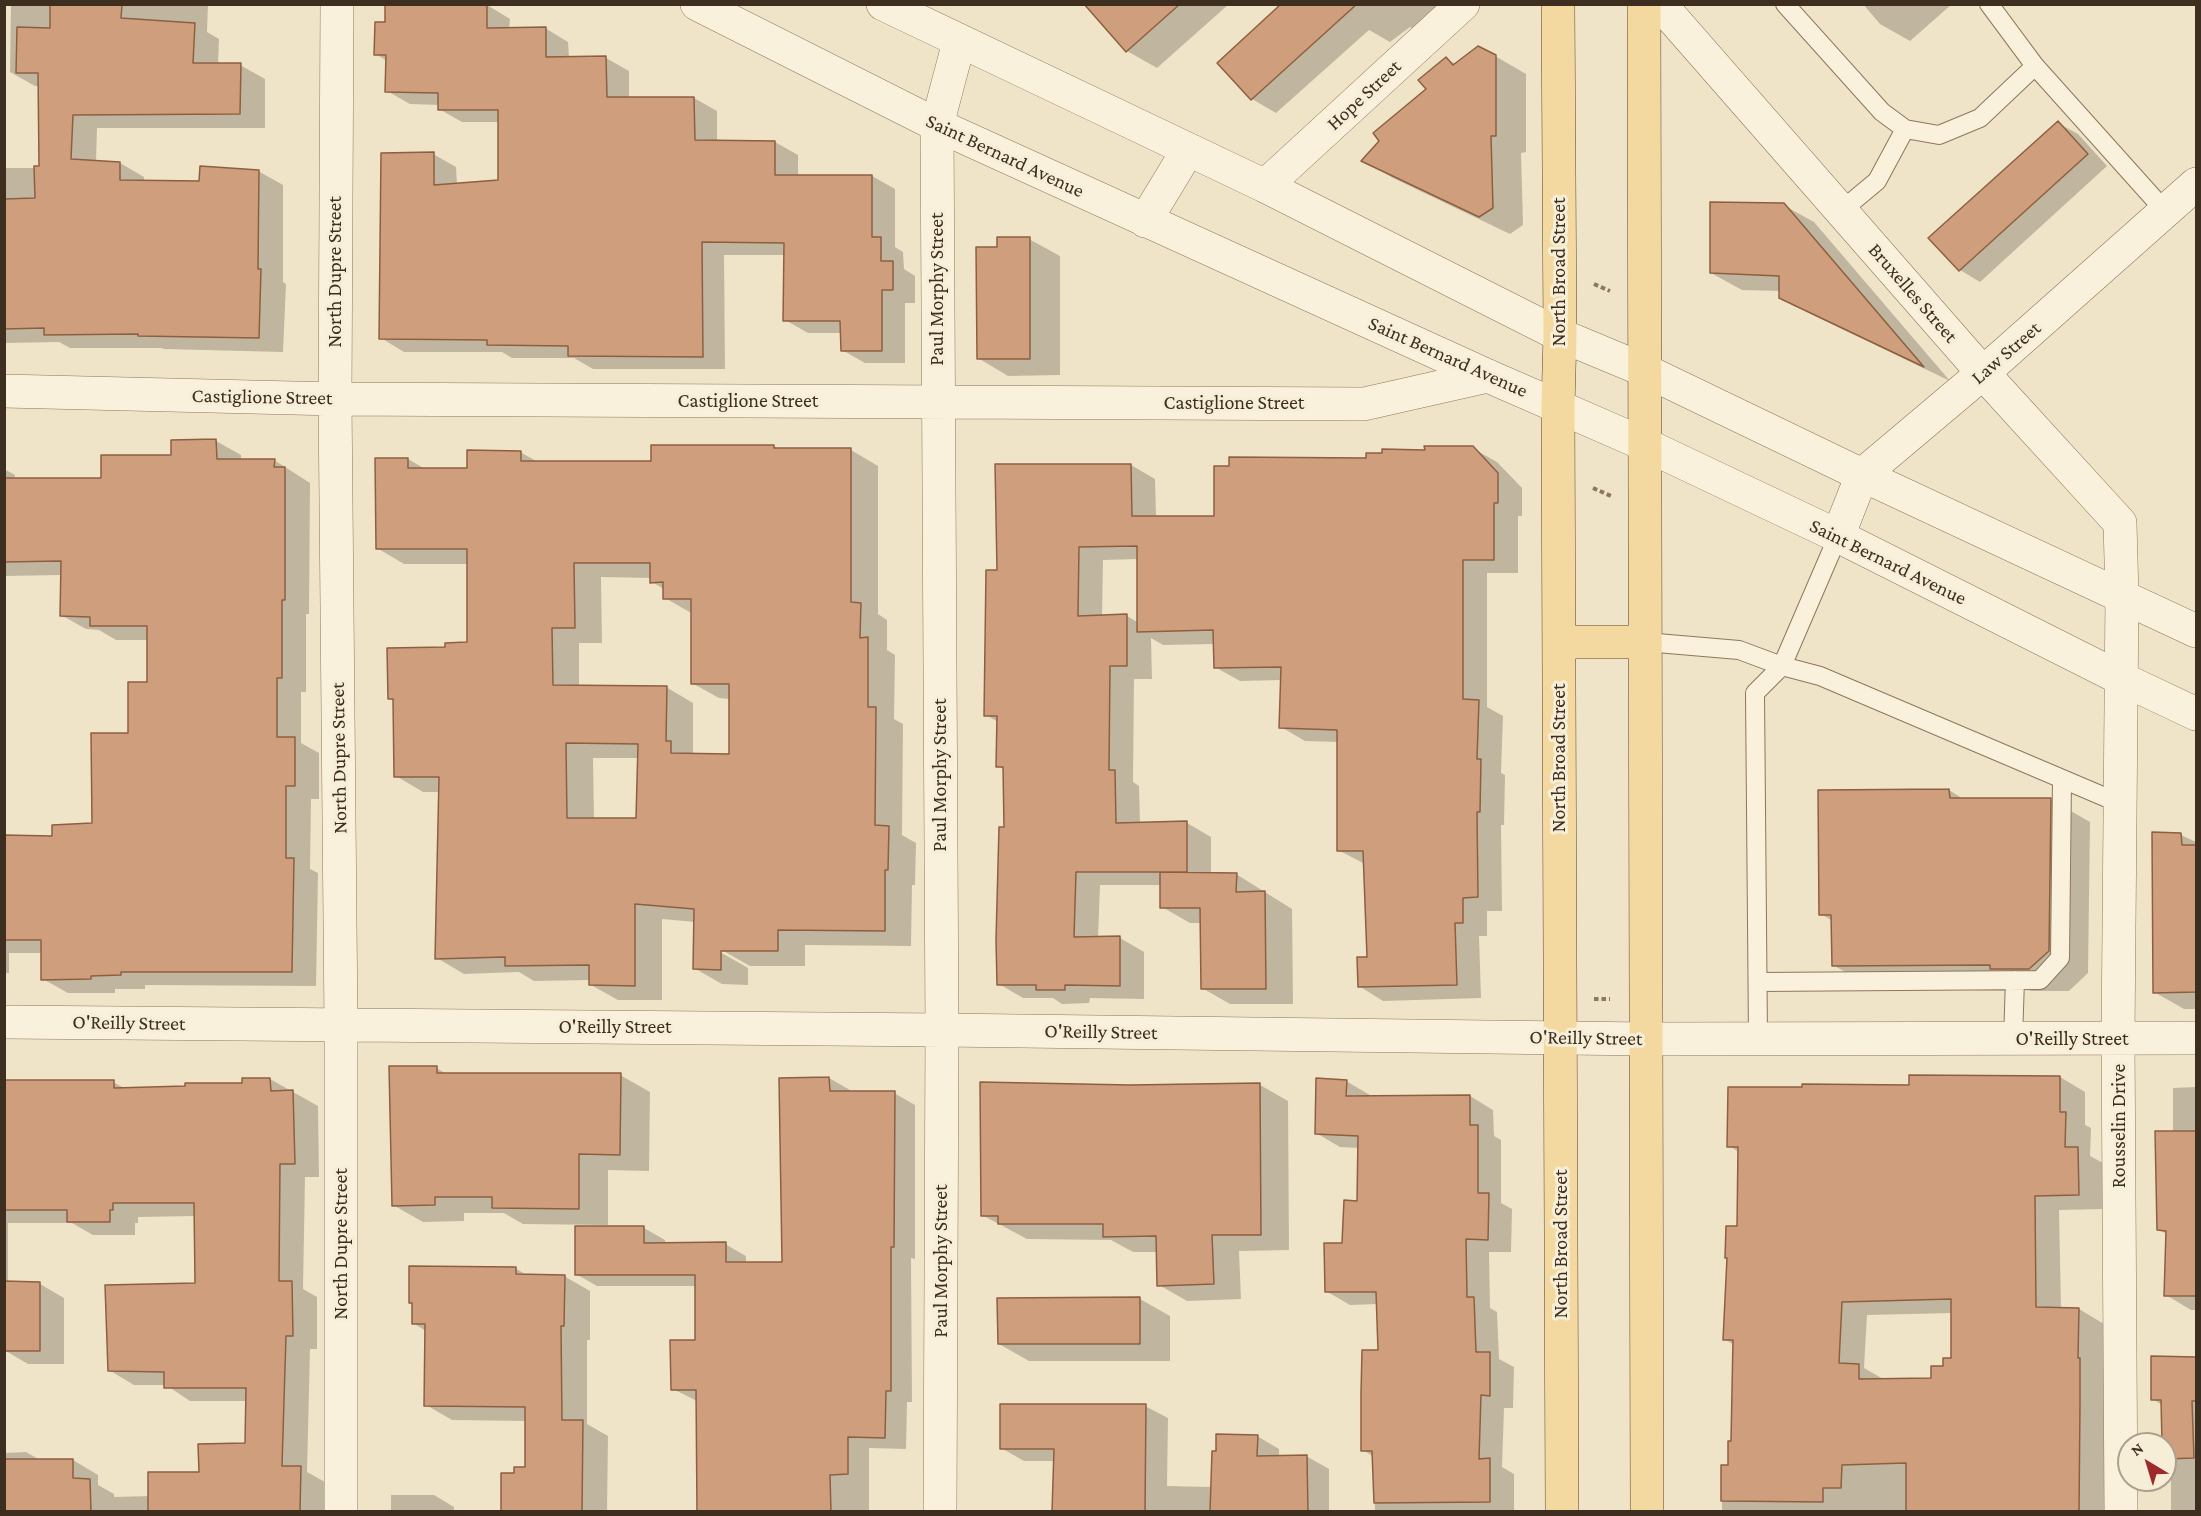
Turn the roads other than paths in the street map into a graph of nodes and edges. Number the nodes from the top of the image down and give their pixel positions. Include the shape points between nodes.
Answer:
1 (337, 4) edge
2 (697, 4) edge
3 (883, 4) edge
4 (1463, 4) edge
5 (1558, 4) edge
6 (1644, 4) edge
7 (1660, 4) edge
8 (1785, 4) edge
9 (1989, 4) edge
10 (958, 42) junction
11 (2035, 66) junction
12 (937, 125) junction
13 (1905, 129) junction
14 (1188, 150) junction
15 (2196, 183) edge
16 (1265, 186) junction
17 (1842, 211) junction
18 (2165, 211) junction
19 (1145, 221) junction
20 (1560, 335) junction
21 (1644, 370) junction
22 (1983, 373) junction
23 (1488, 376) junction
24 (4, 391) edge
25 (335, 399) junction
26 (937, 402) junction
27 (1558, 406) junction
28 (1644, 444) junction
29 (1862, 475) junction
30 (1838, 536) junction
31 (2122, 596) junction
32 (2196, 631) edge
33 (1559, 642) junction
34 (1645, 642) junction
35 (1782, 666) junction
36 (2120, 678) junction
37 (2196, 714) edge
38 (2062, 779) junction
39 (2119, 803) junction
40 (2014, 980) junction
41 (1758, 982) junction
42 (4, 1022) edge
43 (341, 1025) junction
44 (942, 1030) junction
45 (1560, 1037) junction
46 (1758, 1038) junction
47 (2118, 1038) junction
48 (2196, 1038) edge
49 (1646, 1039) junction
50 (2013, 1039) junction
51 (341, 1512) edge
52 (940, 1512) edge
53 (1562, 1512) edge
54 (1647, 1512) edge
55 (2121, 1512) edge

1 - 25 street, North Dupre Street
2 - 12 street, Saint Bernard Avenue
3 - 10 street
4 - 16 street, Hope Street
5 - 20 main road, North Broad Street
6 - 21 main road
7 - 17 street, Bruxelles Street
8 - 13 lane via 1882,112
9 - 11 lane
10 - 12 street, Paul Morphy Street
10 - 14 street
11 - 13 lane via 1980,118 1939,135
11 - 18 lane
12 - 19 street, Saint Bernard Avenue
12 - 26 street, Paul Morphy Street
13 - 17 lane via 1877,182
14 - 16 street
14 - 19 street
15 - 18 street, Law Street
16 - 20 street
17 - 22 street, Bruxelles Street
18 - 22 street, Law Street
19 - 23 street, Saint Bernard Avenue
20 - 21 street
20 - 27 main road, North Broad Street
21 - 28 main road
21 - 29 street
22 - 29 street, Law Street
22 - 31 street, Bruxelles Street via 2120,523
23 - 26 street, Castiglione Street via 1364,404
23 - 27 street, Saint Bernard Avenue
24 - 25 street, Castiglione Street
25 - 26 street, Castiglione Street
25 - 43 street, North Dupre Street
26 - 44 street, Paul Morphy Street
27 - 28 street, Saint Bernard Avenue
27 - 33 main road, North Broad Street
28 - 30 street, Saint Bernard Avenue
28 - 34 main road
29 - 30 street, Law Street
29 - 31 street
30 - 35 lane
30 - 36 street, Saint Bernard Avenue
31 - 32 street
31 - 36 street, Rousselin Drive
33 - 34 main road
33 - 45 main road, North Broad Street
34 - 35 lane via 1739,650
34 - 49 main road
35 - 38 lane via 1820,676
35 - 41 lane via 1755,693
36 - 37 street, Saint Bernard Avenue
36 - 39 street, Rousselin Drive
38 - 39 lane
38 - 40 lane via 2060,958 2040,980
39 - 47 street, Rousselin Drive
40 - 41 lane
40 - 50 lane
41 - 46 lane
42 - 43 street, O'Reilly Street
43 - 44 street, O'Reilly Street
43 - 51 street, North Dupre Street
44 - 45 street, O'Reilly Street
44 - 52 street, Paul Morphy Street
45 - 49 street, O'Reilly Street
45 - 53 main road, North Broad Street
46 - 49 street, O'Reilly Street
46 - 50 street, O'Reilly Street
47 - 48 street, O'Reilly Street
47 - 50 street, O'Reilly Street
47 - 55 street, Rousselin Drive
49 - 54 main road

